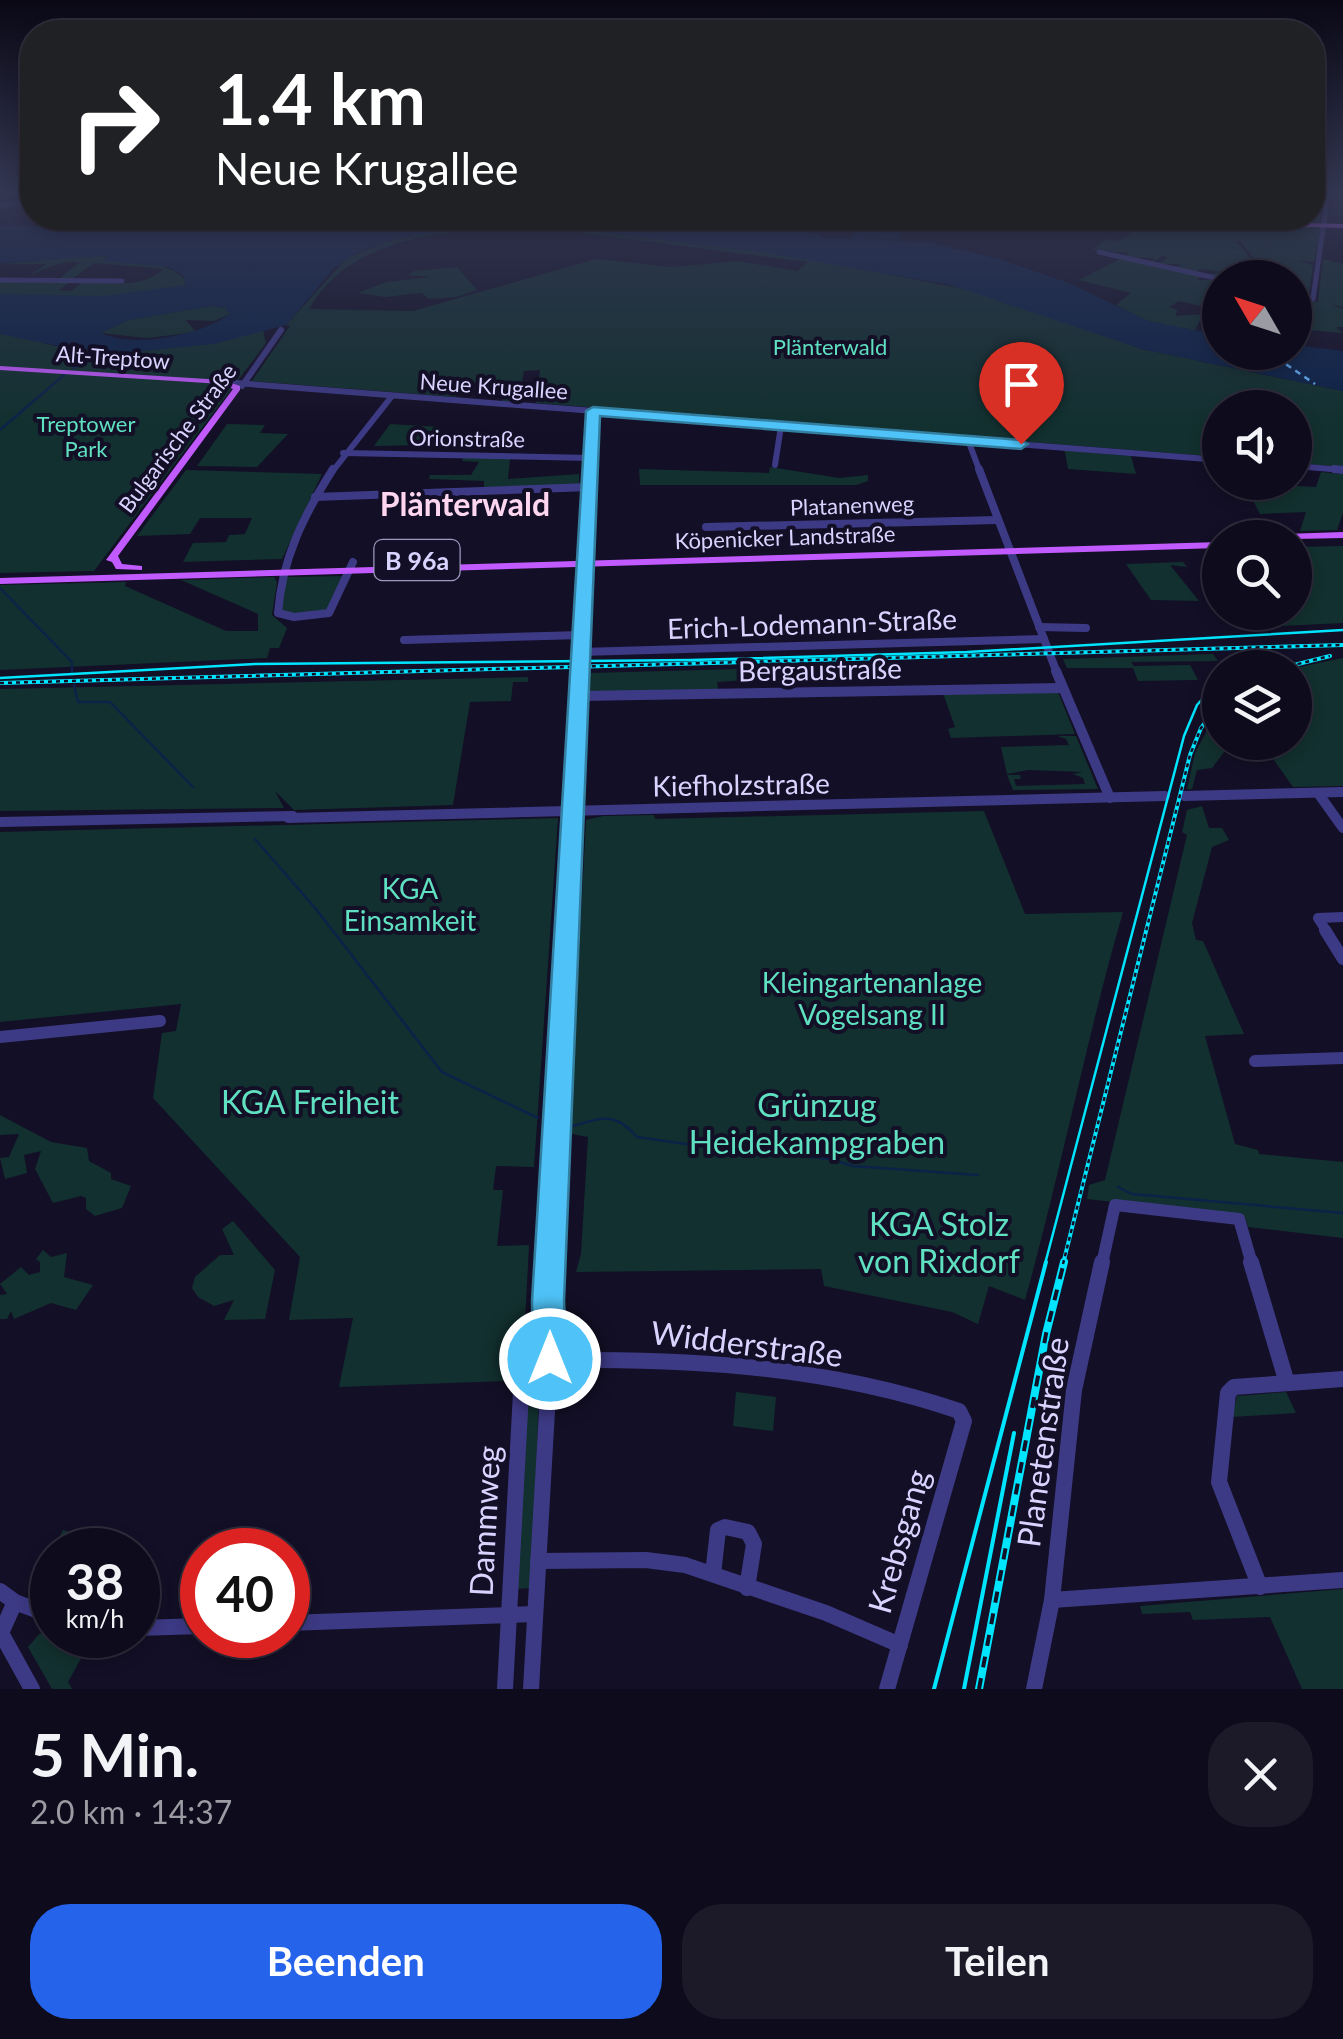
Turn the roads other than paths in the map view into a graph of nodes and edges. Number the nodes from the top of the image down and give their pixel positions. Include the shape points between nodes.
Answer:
1 (1, 280) edge
2 (122, 281) dead end
3 (273, 343) dead end
4 (0, 368) edge
5 (223, 382) junction
6 (243, 384) junction
7 (234, 394) junction
8 (392, 396) junction
9 (593, 411) junction
10 (781, 426) junction
11 (968, 440) junction
12 (343, 453) junction
13 (591, 458) junction
14 (1202, 459) edge
15 (775, 466) dead end
16 (1312, 467) edge
17 (1343, 470) edge
18 (590, 487) junction
19 (315, 497) junction
20 (998, 520) junction
21 (706, 527) dead end
22 (1312, 538) edge
23 (1343, 538) edge
24 (1312, 541) edge
25 (1202, 543) edge
26 (1008, 548) junction
27 (114, 557) junction
28 (586, 560) junction
29 (352, 566) junction
30 (286, 568) junction
31 (85, 577) junction
32 (0, 581) edge
33 (1039, 627) junction
34 (1086, 628) dead end
35 (582, 635) junction
36 (1044, 639) junction
37 (404, 640) dead end
38 (581, 652) junction
39 (1063, 688) junction
40 (579, 696) junction
41 (1343, 792) edge
42 (1318, 793) junction
43 (1165, 796) dead end
44 (1184, 796) dead end
45 (1110, 798) junction
46 (573, 810) junction
47 (1338, 815) edge
48 (0, 822) edge
49 (1343, 828) edge
50 (1343, 917) edge
51 (1343, 959) edge
52 (160, 1021) dead end
53 (0, 1037) edge
54 (1343, 1058) edge
55 (1256, 1061) dead end
56 (548, 1301) junction
57 (550, 1359) junction
58 (526, 1360) junction
59 (1343, 1379) edge
60 (1288, 1383) junction
61 (959, 1411) joint
62 (538, 1561) junction
63 (713, 1574) junction
64 (1343, 1580) edge
65 (1260, 1586) junction
66 (747, 1588) junction
67 (7, 1596) edge
68 (1052, 1600) junction
69 (30, 1606) edge
70 (510, 1614) junction
71 (535, 1614) junction
72 (310, 1622) edge
73 (900, 1645) junction
74 (32, 1689) edge
75 (506, 1689) edge
76 (531, 1689) edge
77 (887, 1689) edge
78 (1034, 1689) edge

1 - 2 street
3 - 6 street, Bulgarische Straße
4 - 5 main road, Alt-Treptow
5 - 6 street, Alt-Treptow
5 - 7 main road via 237,388
6 - 7 street, Bulgarische Straße
6 - 8 street, Neue Krugallee
7 - 27 main road, Bulgarische Straße
8 - 9 street, Neue Krugallee
8 - 12 street
9 - 10 street, Neue Krugallee
9 - 13 street, Dammweg
10 - 11 street, Neue Krugallee
10 - 15 street
11 - 14 street, Neue Krugallee
11 - 20 street
12 - 13 street, Orionstraße
12 - 19 street
13 - 18 street, Dammweg
16 - 17 street
18 - 19 street
18 - 28 street, Dammweg
19 - 30 street
20 - 21 street, Platanenweg
20 - 26 street
22 - 23 main road
23 - 24 main road
25 - 26 main road, Köpenicker Landstraße / B 96a
26 - 28 main road, Köpenicker Landstraße / B 96a
26 - 33 street
27 - 30 main road, Köpenicker Landstraße / B 96a via 126,568
27 - 31 main road, Bulgarische Straße
28 - 29 main road, Köpenicker Landstraße / B 96a
28 - 35 street, Dammweg
29 - 30 main road, Köpenicker Landstraße / B 96a
29 - 30 street via 332,610 294,618 277,612
30 - 31 main road, Köpenicker Landstraße / B 96a
31 - 32 main road, B 96a
33 - 34 street
33 - 36 street
35 - 37 street
35 - 38 street, Dammweg
36 - 38 street, Erich-Lodemann-Straße
36 - 39 street
38 - 40 street, Dammweg
39 - 40 street, Bergaustraße
39 - 45 street
40 - 46 street, Dammweg
41 - 42 street
42 - 44 street
42 - 47 street
43 - 45 street, Kiefholzstraße
45 - 46 street, Kiefholzstraße
46 - 48 street, Kiefholzstraße
46 - 56 street, Dammweg
47 - 49 street
50 - 51 street via 1318,918
52 - 53 street
54 - 55 street
56 - 57 street, Dammweg
56 - 58 street, Dammweg
57 - 58 street, Widderstraße
57 - 61 street, Widderstraße via 756,1366 843,1380
57 - 62 street, Dammweg
58 - 70 street, Dammweg
59 - 60 street
60 - 65 street via 1228,1393 1220,1482
60 - 68 street, Planetenstraße via 1240,1219 1115,1205 1074,1390
61 - 73 street, Krebsgang via 964,1420
62 - 63 street via 646,1560
62 - 71 street, Dammweg
63 - 66 street
63 - 66 street via 718,1530 748,1532 754,1544
64 - 65 street
65 - 68 street
66 - 73 street
67 - 69 street
67 - 74 street via 1,1633
68 - 78 street, Planetenstraße
70 - 71 street
70 - 72 street
70 - 75 street, Dammweg
71 - 76 street, Dammweg
73 - 77 street, Krebsgang

